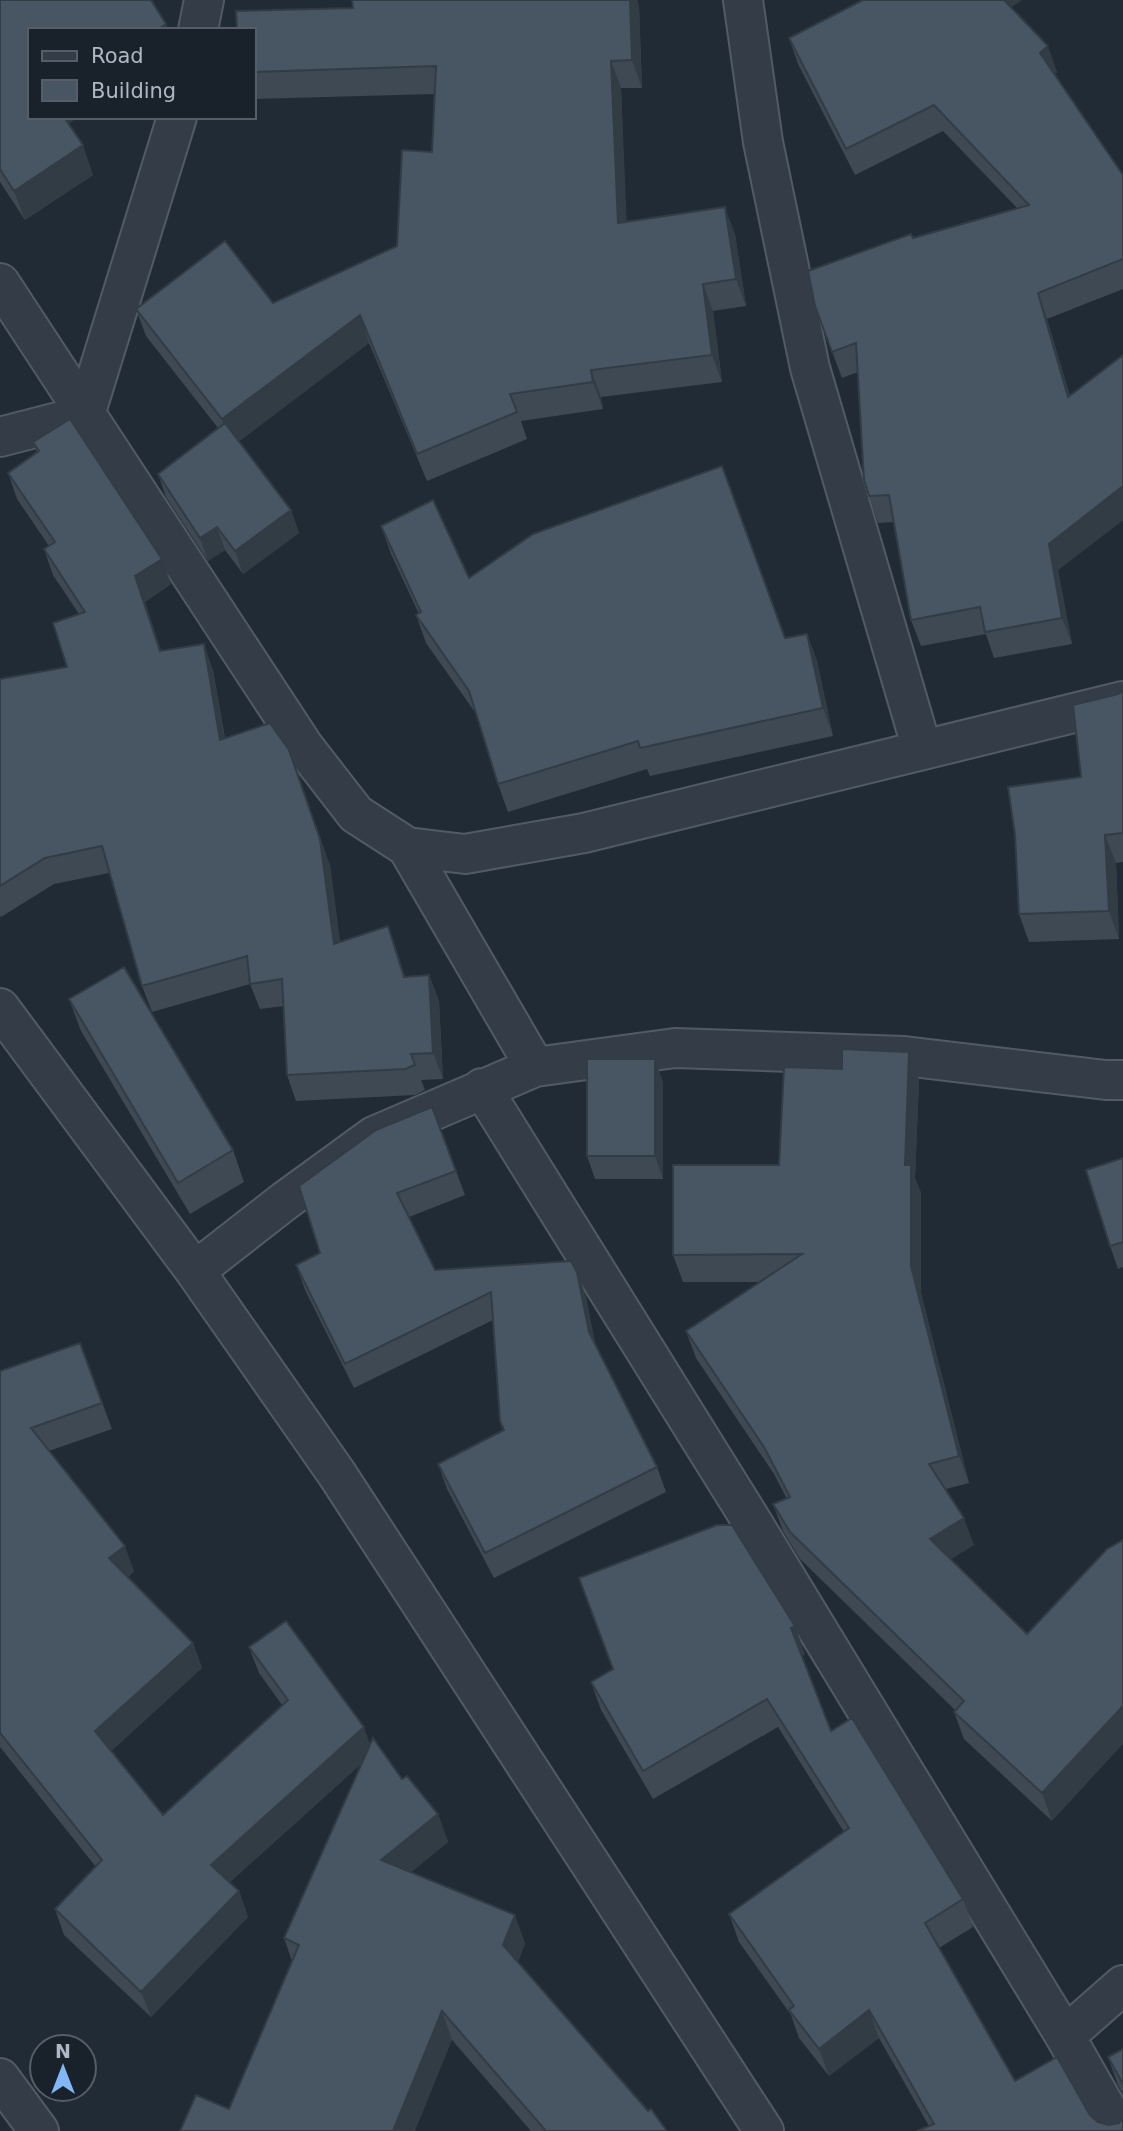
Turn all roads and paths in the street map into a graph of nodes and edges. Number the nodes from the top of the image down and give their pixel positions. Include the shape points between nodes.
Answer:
1 (204, 0) edge
2 (743, 0) edge
3 (198, 28) edge
4 (176, 119) edge
5 (0, 283) edge
6 (85, 415) junction
7 (0, 437) edge
8 (1123, 701) edge
9 (922, 749) junction
10 (407, 847) junction
11 (0, 1008) edge
12 (535, 1066) junction
13 (1123, 1080) edge
14 (482, 1088) junction
15 (195, 1271) junction
16 (1123, 1985) edge
17 (1065, 2036) junction
18 (0, 2078) edge
19 (38, 2131) edge
20 (764, 2131) edge
21 (1119, 2131) edge

1 - 3 street
2 - 9 street via 764,142 810,368
4 - 6 street
5 - 6 street
6 - 7 street
6 - 10 street via 304,747 356,814
8 - 9 street
9 - 10 street via 584,833 465,855
10 - 12 street
11 - 15 street
12 - 13 street via 675,1048 904,1056
12 - 14 street
14 - 15 street via 374,1136
14 - 17 street
15 - 20 street via 337,1474
16 - 17 street
17 - 21 street
18 - 19 street

